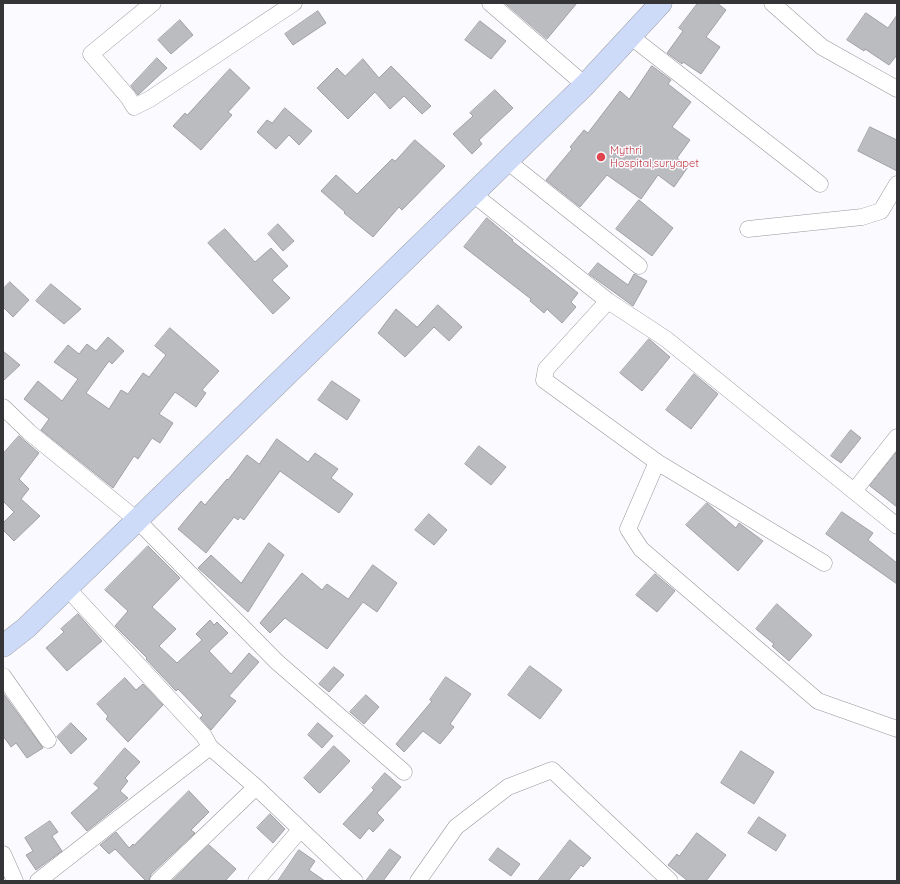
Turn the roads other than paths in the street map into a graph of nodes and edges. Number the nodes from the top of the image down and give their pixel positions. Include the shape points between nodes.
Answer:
1 (154, 3) edge
2 (294, 3) edge
3 (490, 3) edge
4 (660, 3) edge
5 (772, 3) edge
6 (630, 36) junction
7 (585, 86) junction
8 (897, 89) edge
9 (507, 161) junction
10 (820, 184) dead end
11 (897, 184) edge
12 (473, 194) junction
13 (748, 229) dead end
14 (639, 266) dead end
15 (608, 301) junction
16 (3, 407) edge
17 (897, 437) edge
18 (656, 462) junction
19 (854, 491) junction
20 (136, 520) junction
21 (897, 526) edge
22 (824, 563) dead end
23 (67, 588) junction
24 (3, 646) edge
25 (3, 676) edge
26 (897, 729) edge
27 (48, 740) dead end
28 (210, 747) junction
29 (404, 772) dead end
30 (256, 788) junction
31 (300, 830) junction
32 (3, 854) edge
33 (15, 881) edge
34 (38, 881) edge
35 (158, 881) edge
36 (256, 881) edge
37 (355, 881) edge
38 (418, 881) edge
39 (670, 881) edge

1 - 2 street via 91,54 134,107 150,99
3 - 7 street
4 - 6 main road
5 - 8 street via 822,46
6 - 7 main road
6 - 10 street
7 - 9 main road
9 - 12 main road
9 - 14 street
11 - 13 street via 881,211 862,216
12 - 15 street
12 - 20 main road
15 - 18 street via 546,369 544,380
15 - 19 street via 666,339
16 - 20 street via 29,432
17 - 19 street
18 - 22 street
18 - 26 street via 628,529 641,549 818,701
19 - 21 street
20 - 23 main road
20 - 29 street via 277,662
23 - 24 main road via 26,628
23 - 28 street via 204,736
25 - 27 street
28 - 30 street
28 - 34 street
30 - 31 street
30 - 35 street
31 - 36 street
31 - 37 street
32 - 33 street
38 - 39 street via 456,827 508,787 552,770

